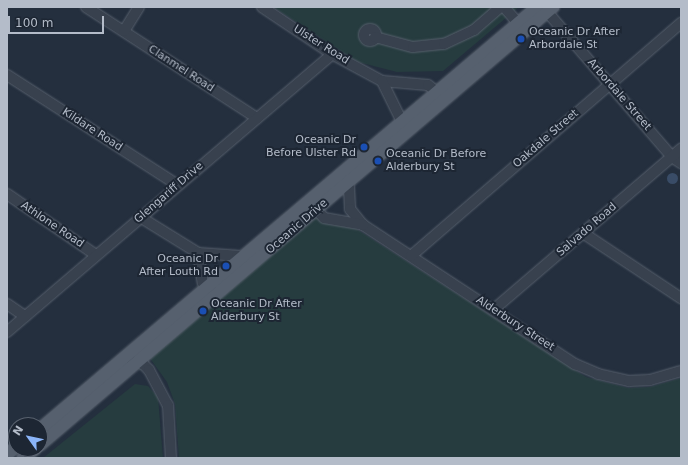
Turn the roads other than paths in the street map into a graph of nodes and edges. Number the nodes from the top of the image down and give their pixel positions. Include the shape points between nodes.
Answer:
1 (86, 7) edge
2 (139, 7) edge
3 (262, 7) edge
4 (500, 7) edge
5 (504, 7) edge
6 (545, 8) edge
7 (681, 23) edge
8 (521, 27) junction
9 (124, 31) junction
10 (375, 37) dead end
11 (332, 54) junction
12 (7, 75) edge
13 (382, 81) junction
14 (609, 84) junction
15 (437, 90) junction
16 (445, 99) junction
17 (257, 118) junction
18 (400, 122) junction
19 (408, 131) junction
20 (681, 149) edge
21 (672, 157) junction
22 (681, 163) edge
23 (336, 177) junction
24 (347, 184) junction
25 (178, 185) junction
26 (7, 194) edge
27 (310, 200) junction
28 (316, 210) junction
29 (140, 217) junction
30 (362, 226) junction
31 (583, 233) junction
32 (198, 253) junction
33 (96, 255) junction
34 (410, 256) junction
35 (240, 260) junction
36 (245, 271) junction
37 (207, 288) junction
38 (219, 293) junction
39 (681, 298) edge
40 (7, 304) edge
41 (493, 310) junction
42 (25, 316) junction
43 (7, 332) edge
44 (141, 343) junction
45 (138, 362) junction
46 (681, 371) edge
47 (106, 373) junction
48 (48, 422) edge
49 (48, 438) edge
50 (171, 458) edge

1 - 9 street, Clanmel Road
2 - 9 street
3 - 11 street, Ulster Road
4 - 10 street via 474,30 444,44 413,47
5 - 8 street
6 - 8 main road, Oceanic Drive
6 - 14 street, Arbordale Street
7 - 14 street, Oakdale Street
8 - 15 main road, Oceanic Drive
8 - 16 main road, Oceanic Drive
9 - 17 street, Clanmel Road
11 - 13 street, Ulster Road
11 - 17 street, Glengariff Drive
12 - 25 street, Kildare Road
13 - 15 street, Ulster Road via 428,85
13 - 18 street
14 - 21 street, Arbordale Street
14 - 34 street, Oakdale Street
15 - 16 street
15 - 18 main road, Oceanic Drive
16 - 19 main road, Oceanic Drive
17 - 25 street, Glengariff Drive
18 - 19 street
18 - 23 main road, Oceanic Drive
19 - 24 main road, Oceanic Drive
20 - 21 street, Salvado Road
21 - 22 street, Arbordale Street
21 - 31 street, Salvado Road
23 - 24 street
23 - 27 main road, Oceanic Drive
24 - 28 main road, Oceanic Drive
24 - 30 street, Alderbury Street via 350,209
25 - 29 street, Glengariff Drive
26 - 33 street, Athlone Road
27 - 28 street, Alderbury Street
27 - 35 main road, Oceanic Drive
28 - 30 street, Alderbury Street via 324,218
28 - 36 main road, Oceanic Drive
29 - 32 street
29 - 33 street, Glengariff Drive
30 - 34 street, Alderbury Street
31 - 39 street
31 - 41 street, Salvado Road
32 - 35 street via 229,254
32 - 37 street
33 - 42 street, Glengariff Drive
34 - 41 street, Alderbury Street
35 - 36 street
35 - 37 main road, Oceanic Drive
36 - 38 main road, Oceanic Drive
37 - 38 street
37 - 44 main road, Oceanic Drive
38 - 45 main road, Oceanic Drive
40 - 42 street
41 - 46 street, Alderbury Street via 575,364 598,374 643,380
42 - 43 street, Glengariff Drive
44 - 45 street
44 - 47 main road, Oceanic Drive
45 - 47 street via 126,362
45 - 49 main road, Oceanic Drive
45 - 50 street via 149,370 168,405
47 - 48 main road, Oceanic Drive

